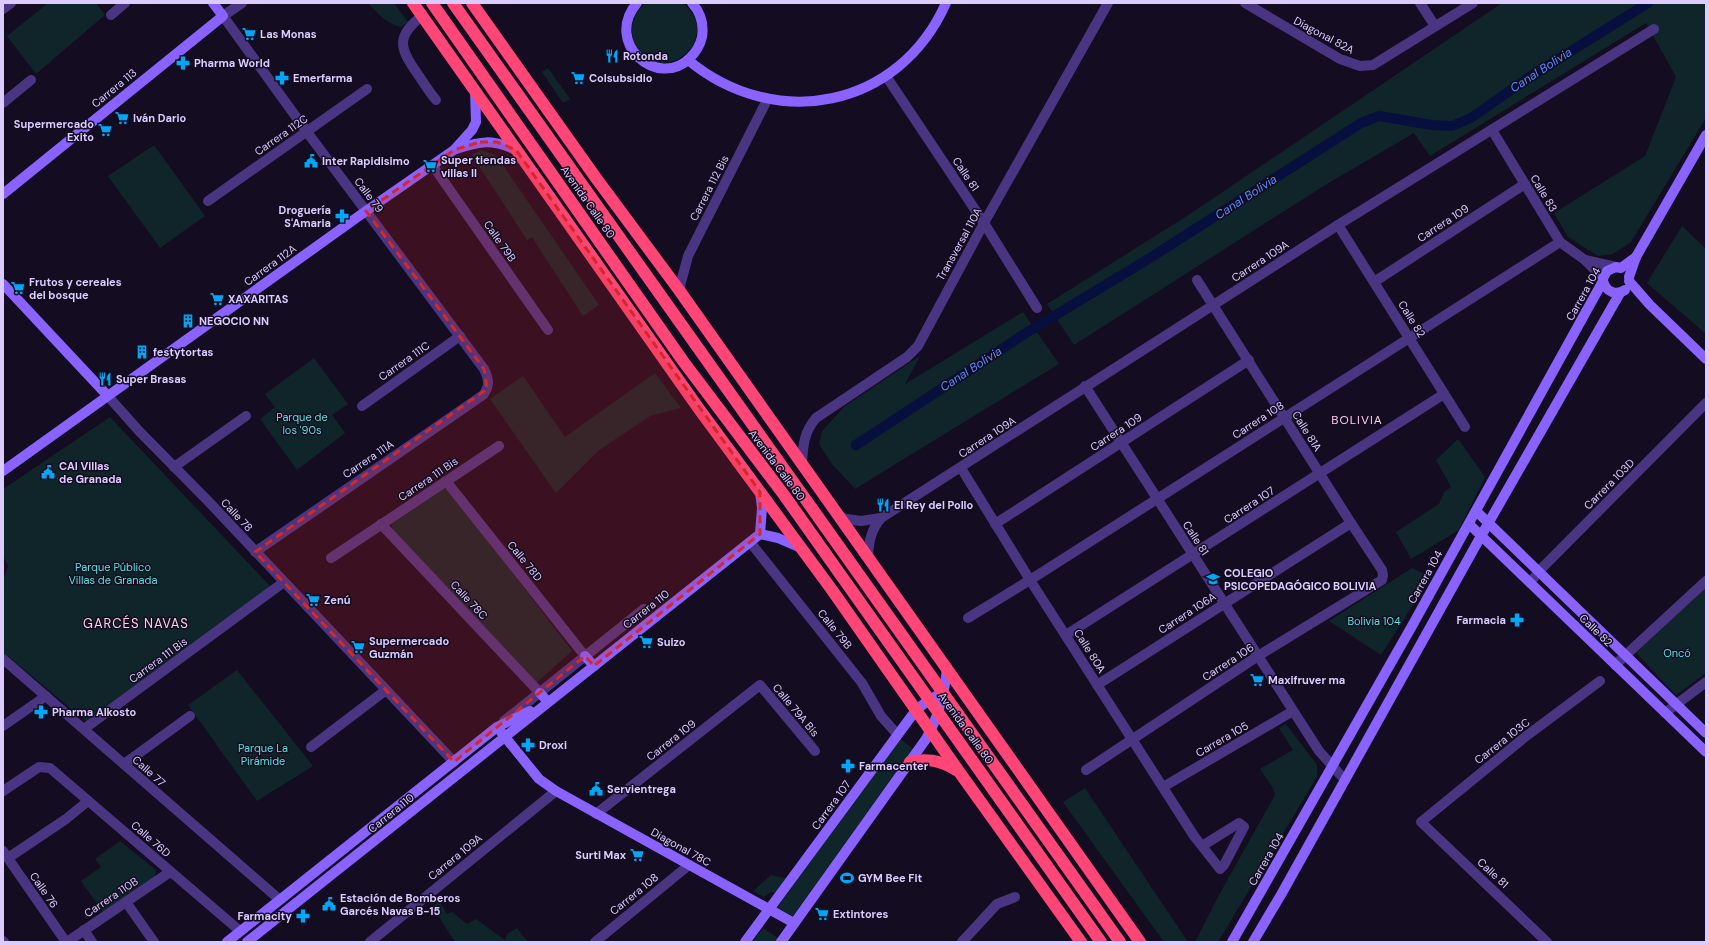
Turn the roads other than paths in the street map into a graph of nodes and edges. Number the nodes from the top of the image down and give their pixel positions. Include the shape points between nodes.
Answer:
1 (11, 3) edge
2 (125, 3) edge
3 (213, 3) edge
4 (242, 3) edge
5 (413, 3) edge
6 (432, 3) edge
7 (453, 3) edge
8 (637, 3) edge
9 (692, 3) edge
10 (946, 3) edge
11 (1108, 3) edge
12 (1245, 3) edge
13 (1420, 3) edge
14 (1473, 3) edge
15 (474, 4) edge
16 (3, 9) edge
17 (111, 15) dead end
18 (223, 16) junction
19 (422, 16) junction
20 (1435, 26) junction
21 (1654, 29) dead end
22 (688, 60) junction
23 (886, 76) junction
24 (31, 80) dead end
25 (368, 88) dead end
26 (475, 91) junction
27 (436, 100) dead end
28 (767, 100) junction
29 (3, 103) edge
30 (1492, 130) junction
31 (307, 132) junction
32 (1706, 135) edge
33 (454, 150) junction
34 (516, 150) junction
35 (433, 166) junction
36 (1524, 184) junction
37 (3, 194) edge
38 (208, 201) dead end
39 (366, 211) junction
40 (984, 223) junction
41 (1338, 225) junction
42 (1560, 242) junction
43 (1636, 257) junction
44 (1585, 260) junction
45 (1619, 268) junction
46 (1629, 279) junction
47 (1198, 280) dead end
48 (1603, 280) junction
49 (1374, 282) junction
50 (3, 284) edge
51 (679, 290) junction
52 (1622, 292) junction
53 (1214, 305) junction
54 (1650, 306) junction
55 (1037, 308) dead end
56 (548, 330) dead end
57 (460, 336) junction
58 (1409, 338) junction
59 (1249, 360) junction
60 (1706, 360) edge
61 (489, 383) joint
62 (1085, 386) junction
63 (1444, 394) junction
64 (107, 395) junction
65 (1706, 403) edge
66 (362, 406) dead end
67 (246, 416) dead end
68 (1285, 418) junction
69 (1465, 427) dead end
70 (1121, 443) junction
71 (499, 446) dead end
72 (802, 463) junction
73 (174, 468) junction
74 (961, 468) junction
75 (3, 471) edge
76 (1320, 474) junction
77 (446, 481) junction
78 (760, 492) junction
79 (1157, 499) junction
80 (1476, 511) junction
81 (840, 518) junction
82 (881, 518) junction
83 (1488, 522) junction
84 (1351, 523) junction
85 (381, 524) junction
86 (995, 524) junction
87 (1469, 524) junction
88 (760, 534) junction
89 (1481, 536) junction
90 (750, 542) junction
91 (801, 548) junction
92 (255, 552) junction
93 (1192, 555) junction
94 (868, 556) junction
95 (331, 558) dead end
96 (829, 559) junction
97 (1539, 571) junction
98 (1383, 575) joint
99 (1030, 580) junction
100 (1706, 581) edge
101 (284, 582) junction
102 (1530, 583) junction
103 (832, 590) junction
104 (1224, 604) junction
105 (644, 609) dead end
106 (968, 618) dead end
107 (1066, 635) junction
108 (1625, 655) junction
109 (586, 656) junction
110 (1258, 656) junction
111 (3, 659) edge
112 (1615, 665) junction
113 (594, 666) junction
114 (947, 667) junction
115 (1600, 681) dead end
116 (1706, 682) edge
117 (760, 685) joint
118 (1097, 685) junction
119 (386, 690) junction
120 (944, 692) junction
121 (540, 693) junction
122 (46, 696) junction
123 (929, 700) junction
124 (548, 702) junction
125 (1676, 704) junction
126 (916, 710) junction
127 (1293, 711) junction
128 (939, 713) junction
129 (1665, 713) junction
130 (190, 716) dead end
131 (3, 726) edge
132 (497, 727) junction
133 (84, 729) junction
134 (930, 731) junction
135 (1706, 733) edge
136 (897, 734) junction
137 (504, 737) junction
138 (1132, 740) junction
139 (311, 747) dead end
140 (815, 751) dead end
141 (1706, 752) edge
142 (454, 762) junction
143 (910, 762) junction
144 (124, 764) junction
145 (1332, 766) junction
146 (1086, 770) dead end
147 (960, 773) junction
148 (1345, 780) junction
149 (1163, 787) junction
150 (3, 791) edge
151 (556, 792) junction
152 (88, 801) junction
153 (596, 814) junction
154 (1421, 822) joint
155 (1202, 846) junction
156 (6, 855) edge
157 (689, 865) junction
158 (170, 872) junction
159 (1040, 884) junction
160 (298, 886) junction
161 (306, 894) junction
162 (1070, 896) junction
163 (1015, 897) dead end
164 (280, 900) junction
165 (126, 902) junction
166 (769, 909) junction
167 (794, 923) junction
168 (84, 930) junction
169 (240, 931) junction
170 (66, 942) edge
171 (92, 942) edge
172 (154, 942) edge
173 (227, 942) edge
174 (248, 942) edge
175 (370, 942) edge
176 (594, 942) edge
177 (745, 942) edge
178 (781, 942) edge
179 (962, 942) edge
180 (1081, 942) edge
181 (1101, 942) edge
182 (1120, 942) edge
183 (1140, 942) edge
184 (1232, 942) edge
185 (1253, 942) edge
186 (1548, 942) edge

1 - 16 street
2 - 17 street
3 - 18 street, Calle 79
4 - 18 street, Carrera 113
5 - 19 highway
6 - 96 highway, Avenida Calle 80 via 678,355 784,494
7 - 120 highway, Avenida Calle 80
8 - 22 street via 629,14 626,26 627,38 639,58 648,64 668,68
9 - 22 street via 702,19 703,30 696,52
10 - 23 street via 934,27 917,50
11 - 40 street, Transversal 110A
12 - 20 street, Diagonal 82A via 1340,59 1360,66 1373,65
13 - 20 street
14 - 20 street
15 - 51 highway, Avenida Calle 80 via 596,178
18 - 31 street, Calle 79
18 - 37 street, Carrera 113
19 - 26 highway
19 - 27 street via 407,29 403,38 403,49 406,58
21 - 30 street, Carrera 109A
22 - 28 street via 722,84
23 - 28 street via 857,91 826,100
23 - 40 street, Calle 81
24 - 29 street
25 - 31 street, Carrera 112C
26 - 33 street, Carrera 112A via 476,122
26 - 34 highway
28 - 51 street, Carrera 112 Bis via 688,256
30 - 36 street, Calle 83
30 - 41 street, Carrera 109A
31 - 38 street, Carrera 112C
31 - 39 street, Calle 79
32 - 43 street, Carrera 104
33 - 34 street, Carrera 112A via 489,141
33 - 35 street, Carrera 112A
34 - 78 highway
35 - 39 street, Carrera 112A
35 - 56 street, Calle 79B
36 - 42 street, Calle 83
36 - 49 street, Carrera 109
39 - 57 street, Calle 79
39 - 64 street, Carrera 112A
40 - 55 street, Calle 81
40 - 72 street, Transversal 110A via 918,346 907,358 816,418 804,438
41 - 49 street, Calle 82
41 - 53 street, Carrera 109A
42 - 44 street, Calle 83
42 - 58 street, Carrera 108
43 - 45 street, Carrera 104
43 - 46 street, Carrera 104
44 - 45 street, Calle 83
44 - 48 street, Calle 83
45 - 46 street
45 - 48 street, Carrera 104 via 1607,271
46 - 52 street
46 - 54 street
47 - 53 street, Calle 81A
48 - 52 street via 1609,291
48 - 80 street, Carrera 104
49 - 58 street, Calle 82
50 - 64 street, Calle 78
51 - 72 highway, Avenida Calle 80
52 - 54 street
52 - 83 street
53 - 59 street, Calle 81A
53 - 62 street, Carrera 109A
54 - 60 street
57 - 61 street, Calle 79 via 484,369
57 - 66 street, Carrera 111C
58 - 63 street, Calle 82
58 - 68 street, Carrera 108
59 - 68 street, Calle 81A
59 - 70 street, Carrera 109
61 - 92 street, Carrera 111A via 483,395
62 - 70 street, Calle 81
62 - 74 street, Carrera 109A
63 - 69 street, Calle 82
63 - 76 street, Carrera 107
64 - 73 street, Calle 78
64 - 75 street, Carrera 112A
65 - 97 street, Carrera 103D
67 - 73 street
68 - 76 street, Calle 81A
68 - 79 street, Carrera 108
70 - 79 street, Calle 81
70 - 86 street, Carrera 109
71 - 77 street, Carrera 111 Bis
72 - 81 highway, Avenida Calle 80
73 - 92 street, Calle 78
74 - 82 street, Carrera 109A
74 - 86 street, Calle 80A
76 - 84 street, Calle 81A
76 - 93 street, Carrera 107
77 - 85 street, Carrera 111 Bis
77 - 109 street, Calle 78D
78 - 88 street
78 - 91 highway
79 - 93 street, Calle 81
79 - 99 street, Carrera 108
80 - 83 street, Calle 82
80 - 87 street, Carrera 104
81 - 82 street, Carrera 109A via 861,521
81 - 94 highway, Avenida Calle 80
82 - 94 street, Carrera 109A via 870,536
83 - 89 street
83 - 97 street, Calle 82
84 - 98 street, Calle 81A
84 - 104 street, Carrera 106A
85 - 95 street, Carrera 111 Bis
85 - 121 street, Calle 78C
86 - 99 street, Calle 80A
87 - 89 street, Calle 82
87 - 145 street, Carrera 104
88 - 90 street, Carrera 110
88 - 91 street via 778,538
89 - 102 street, Calle 82
89 - 148 street
90 - 113 street, Carrera 110
90 - 136 street, Calle 79B via 862,683 881,716
91 - 103 highway
92 - 101 street, Calle 78
93 - 104 street, Calle 81
93 - 107 street, Carrera 107
94 - 114 highway, Avenida Calle 80
96 - 103 highway
96 - 123 highway, Avenida Calle 80
97 - 102 street, Carrera 103D
97 - 108 street, Calle 82
98 - 110 street, Carrera 106 via 1382,580
99 - 106 street, Carrera 108
99 - 107 street, Calle 80A
100 - 108 street
101 - 119 street, Calle 78
101 - 133 street, Carrera 111 Bis
102 - 112 street, Calle 82
103 - 126 highway
104 - 110 street, Calle 81
104 - 118 street, Carrera 106A
105 - 109 street, Carrera 110
107 - 118 street, Calle 80A
108 - 112 street
108 - 125 street, Calle 82
109 - 113 street
109 - 121 street, Carrera 110
110 - 127 street, Calle 81
110 - 138 street, Carrera 106
111 - 122 street, Calle 77
112 - 129 street, Calle 82
113 - 124 street, Carrera 110
114 - 120 street
114 - 183 highway, Avenida Calle 80
115 - 154 street, Carrera 103C via 1525,737
116 - 125 street
117 - 140 street, Calle 79A Bis
117 - 153 street, Carrera 109
118 - 138 street, Calle 80A
119 - 139 street
119 - 142 street, Calle 78
120 - 123 street, Carrera 107
120 - 128 street
120 - 182 highway, Avenida Calle 80
121 - 124 street
121 - 132 street, Carrera 110
122 - 131 street
122 - 133 street, Calle 77
123 - 126 street, Carrera 107
123 - 128 highway, Avenida Calle 80
124 - 132 street, Carrera 110
124 - 137 street, Carrera 110
125 - 129 street
125 - 135 street, Calle 82
126 - 134 highway
126 - 136 street, Carrera 107
127 - 145 street, Calle 81
127 - 149 street, Carrera 105
128 - 134 street
128 - 162 highway, Avenida Calle 80
129 - 141 street, Calle 82
130 - 144 street
132 - 137 street
132 - 142 street, Carrera 110
133 - 144 street, Calle 77
134 - 143 street
134 - 147 highway
136 - 166 street, Carrera 107
137 - 151 street via 539,779
137 - 161 street, Carrera 110
138 - 146 street, Carrera 106
138 - 149 street, Calle 80A
142 - 160 street, Carrera 110
143 - 147 highway via 925,759 943,762
143 - 167 street
144 - 164 street, Calle 77
145 - 148 street, Calle 81
145 - 184 street, Carrera 104
147 - 159 highway
148 - 185 street
149 - 155 street, Calle 80A
150 - 152 street, Calle 76D via 34,770 45,766
151 - 153 street, Diagonal 78C
151 - 175 street, Carrera 109A
152 - 156 street via 66,819
152 - 158 street, Calle 76D
153 - 157 street, Diagonal 78C
154 - 186 street, Calle 81
155 - 155 street, Calle 80A via 1220,869 1243,824 1239,823
156 - 170 street, Calle 76
157 - 166 street, Diagonal 78C
157 - 176 street, Carrera 108
158 - 165 street, Carrera 110B
158 - 169 street, Calle 76D
159 - 162 highway
159 - 180 highway
160 - 161 street
160 - 164 street, Carrera 110
161 - 174 street, Carrera 110
162 - 181 highway, Avenida Calle 80
163 - 179 street via 997,904
164 - 169 street, Carrera 110
165 - 168 street, Carrera 110B
165 - 172 street
166 - 167 street, Diagonal 78C
166 - 177 street, Carrera 107
167 - 178 street
168 - 170 street, Carrera 110B
168 - 171 street
169 - 173 street, Carrera 110

